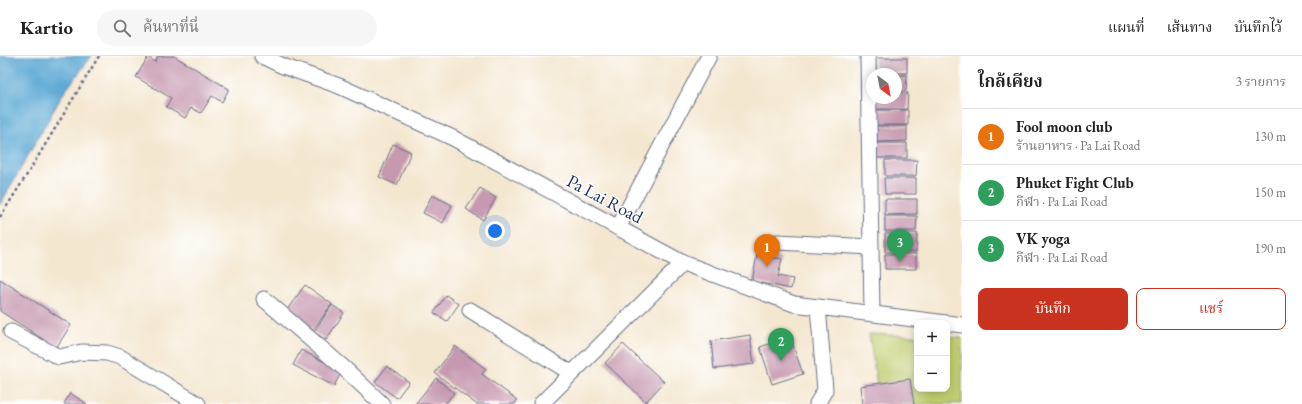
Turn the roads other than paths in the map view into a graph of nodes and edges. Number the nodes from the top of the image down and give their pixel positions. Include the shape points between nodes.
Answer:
1 (262, 56) edge
2 (709, 56) edge
3 (868, 56) edge
4 (618, 228) junction
5 (778, 242) dead end
6 (871, 247) junction
7 (683, 263) junction
8 (264, 299) dead end
9 (818, 307) junction
10 (470, 310) dead end
11 (872, 314) junction
12 (922, 320) edge
13 (950, 323) edge
14 (962, 325) edge
15 (11, 332) dead end
16 (571, 373) junction
17 (198, 404) edge
18 (382, 404) edge
19 (541, 404) edge
20 (817, 404) edge

1 - 4 street, Pa Lai Road via 339,86 453,138
2 - 4 street
3 - 6 street
4 - 7 street, Pa Lai Road
5 - 6 street
6 - 11 street
7 - 9 street, Pa Lai Road via 794,304
7 - 16 street
8 - 18 street
9 - 11 street, Pa Lai Road
9 - 20 street via 825,390
10 - 16 street
11 - 12 street, Pa Lai Road
13 - 14 street, Pa Lai Road
15 - 17 street via 59,357 82,352 107,352
16 - 19 street

